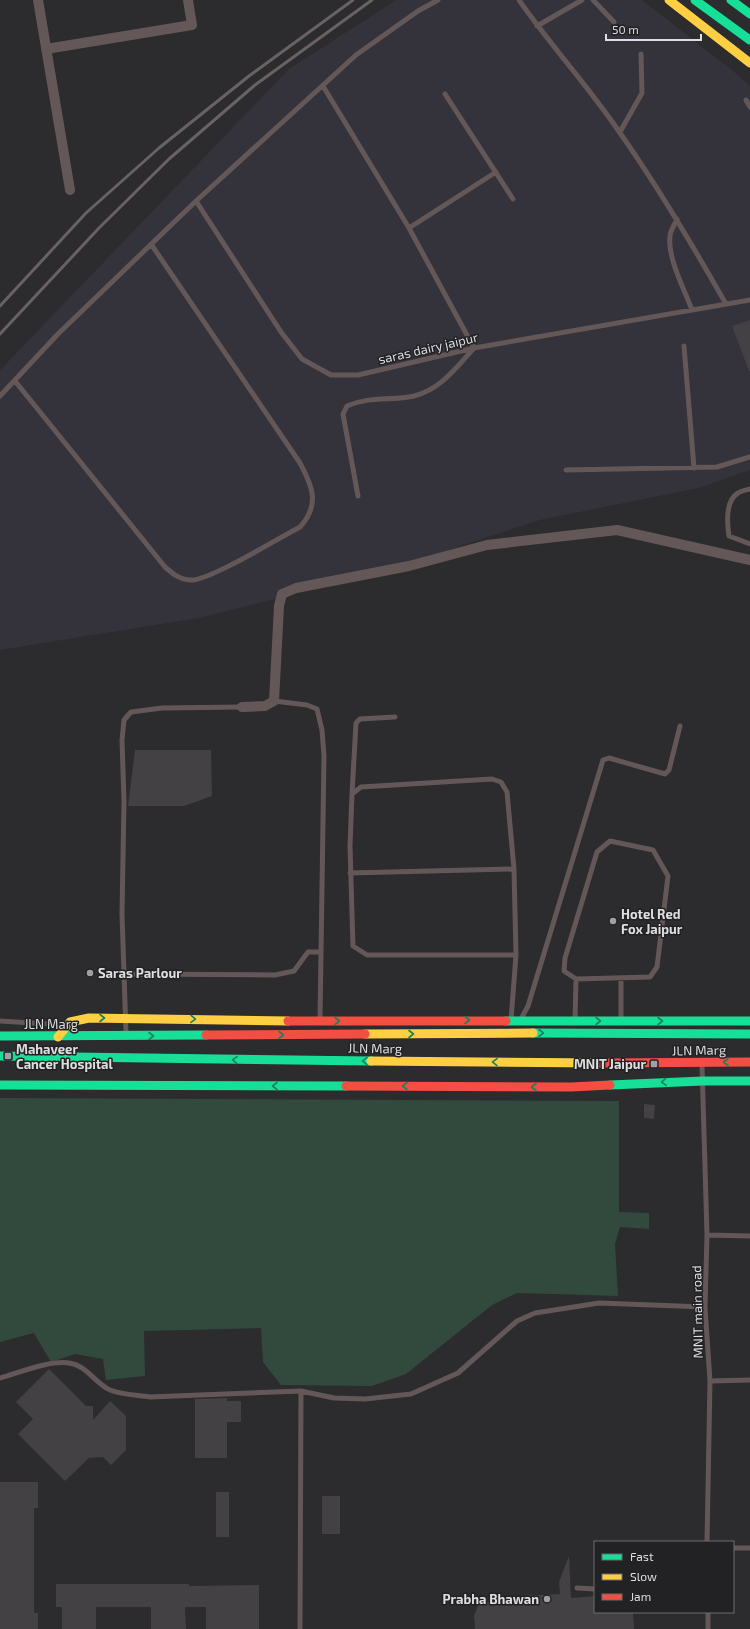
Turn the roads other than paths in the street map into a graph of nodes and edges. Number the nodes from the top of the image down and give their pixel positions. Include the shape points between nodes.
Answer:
1 (38, 0) edge
2 (188, 0) edge
3 (438, 0) edge
4 (519, 0) edge
5 (582, 0) edge
6 (593, 0) edge
7 (669, 0) edge
8 (695, 0) edge
9 (731, 0) edge
10 (750, 14) edge
11 (614, 22) dead end
12 (537, 26) junction
13 (750, 40) edge
14 (46, 49) junction
15 (641, 54) dead end
16 (750, 63) edge
17 (323, 86) junction
18 (445, 94) dead end
19 (746, 100) dead end
20 (750, 107) edge
21 (620, 132) junction
22 (496, 172) junction
23 (70, 190) dead end
24 (513, 198) dead end
25 (196, 200) junction
26 (677, 219) junction
27 (410, 228) junction
28 (152, 244) junction
29 (750, 300) edge
30 (726, 304) junction
31 (692, 310) junction
32 (684, 346) dead end
33 (474, 348) junction
34 (14, 381) junction
35 (0, 396) edge
36 (750, 457) edge
37 (694, 468) junction
38 (566, 470) dead end
39 (750, 489) edge
40 (358, 496) dead end
41 (750, 544) edge
42 (750, 560) edge
43 (274, 701) junction
44 (242, 707) joint
45 (395, 717) dead end
46 (680, 726) dead end
47 (352, 794) junction
48 (514, 869) junction
49 (350, 873) junction
50 (321, 952) junction
51 (516, 955) junction
52 (124, 974) junction
53 (621, 979) junction
54 (576, 980) junction
55 (126, 1018) junction
56 (511, 1020) junction
57 (0, 1021) edge
58 (320, 1021) junction
59 (521, 1021) junction
60 (575, 1021) junction
61 (620, 1021) junction
62 (703, 1021) junction
63 (750, 1021) edge
64 (65, 1025) junction
65 (513, 1033) junction
66 (750, 1034) edge
67 (320, 1035) junction
68 (704, 1035) junction
69 (0, 1036) edge
70 (126, 1036) junction
71 (58, 1037) junction
72 (0, 1056) edge
73 (702, 1062) junction
74 (750, 1062) edge
75 (703, 1081) junction
76 (750, 1082) edge
77 (0, 1085) edge
78 (707, 1235) junction
79 (750, 1236) edge
80 (705, 1307) junction
81 (0, 1378) edge
82 (750, 1380) edge
83 (710, 1381) junction
84 (301, 1391) junction
85 (707, 1541) edge
86 (734, 1548) edge
87 (750, 1548) edge
88 (577, 1588) dead end
89 (594, 1589) edge
90 (708, 1613) edge
91 (300, 1629) edge
92 (708, 1629) edge

1 - 14 street
2 - 14 street via 192,25
3 - 17 lane via 418,11 356,55
4 - 12 lane
5 - 12 lane
6 - 11 lane
7 - 16 main road
8 - 13 main road
9 - 10 main road
12 - 21 lane
14 - 23 street
15 - 21 lane via 642,93
17 - 25 lane
17 - 27 lane
18 - 22 lane
19 - 20 lane
21 - 26 lane
22 - 24 lane
22 - 27 lane
25 - 28 lane
25 - 33 lane, saras dairy jaipur via 281,332 302,359 331,375 358,375
26 - 30 lane
26 - 31 lane via 670,236 671,248
27 - 33 lane
28 - 34 lane via 58,334
28 - 34 lane via 309,480 313,495 312,509 300,527 210,575 192,580 177,577 165,567
29 - 30 lane, saras dairy jaipur
30 - 31 lane, saras dairy jaipur
31 - 33 lane, saras dairy jaipur
32 - 37 lane
33 - 40 lane via 444,381 426,392 414,396 359,400 347,406 343,414
34 - 35 lane
36 - 37 lane via 717,467
37 - 38 lane
39 - 41 lane via 737,493 733,498 726,521 729,536
42 - 43 street via 617,530 487,545 409,566 296,588 282,594 279,606
43 - 44 street via 265,706
43 - 50 lane via 307,705 317,709 320,720 324,756
44 - 52 lane via 162,708 131,712 124,720
45 - 47 lane via 360,719 356,722
46 - 59 lane via 669,770 664,774 609,758 603,760
47 - 48 lane via 361,787 492,779 501,782 506,792
47 - 49 lane
48 - 49 lane
48 - 51 lane
49 - 51 lane via 352,946 367,955
50 - 52 lane via 308,952 294,971 275,976
50 - 58 lane
51 - 56 lane
52 - 55 lane
53 - 54 lane
53 - 54 lane via 650,977 657,967 668,876 653,850 610,841 597,852 565,958 564,971
53 - 61 lane
54 - 60 lane
55 -> 58 main road
64 -> 55 main road via 76,1019
55 - 70 lane
58 -> 56 main road
56 - 59 main road
56 - 65 lane
57 - 64 lane
58 - 67 lane
59 - 60 main road
59 - 65 lane
60 -> 61 main road
61 -> 62 main road
62 - 63 main road
62 - 68 main road
64 - 71 main road
67 -> 65 main road, JLN Marg
65 -> 68 main road, JLN Marg
66 - 68 main road, JLN Marg
70 -> 67 main road, JLN Marg
69 - 71 main road, JLN Marg
70 - 71 main road, JLN Marg
73 -> 72 main road, JLN Marg via 654,1064
74 -> 73 main road, JLN Marg
73 - 75 lane, MNIT main road
75 - 76 main road
75 -> 77 main road via 571,1087
75 - 78 lane, MNIT main road
78 - 79 lane
78 - 80 lane, MNIT main road
80 - 83 lane, MNIT main road
80 - 84 lane via 599,1303 535,1313 517,1321 458,1373 411,1394 365,1399 334,1398
81 - 84 lane via 57,1363 69,1363 82,1367 110,1389 125,1394 150,1397
82 - 83 lane
83 - 85 lane, MNIT main road
84 - 91 lane
86 - 87 lane
88 - 89 lane
90 - 92 lane

